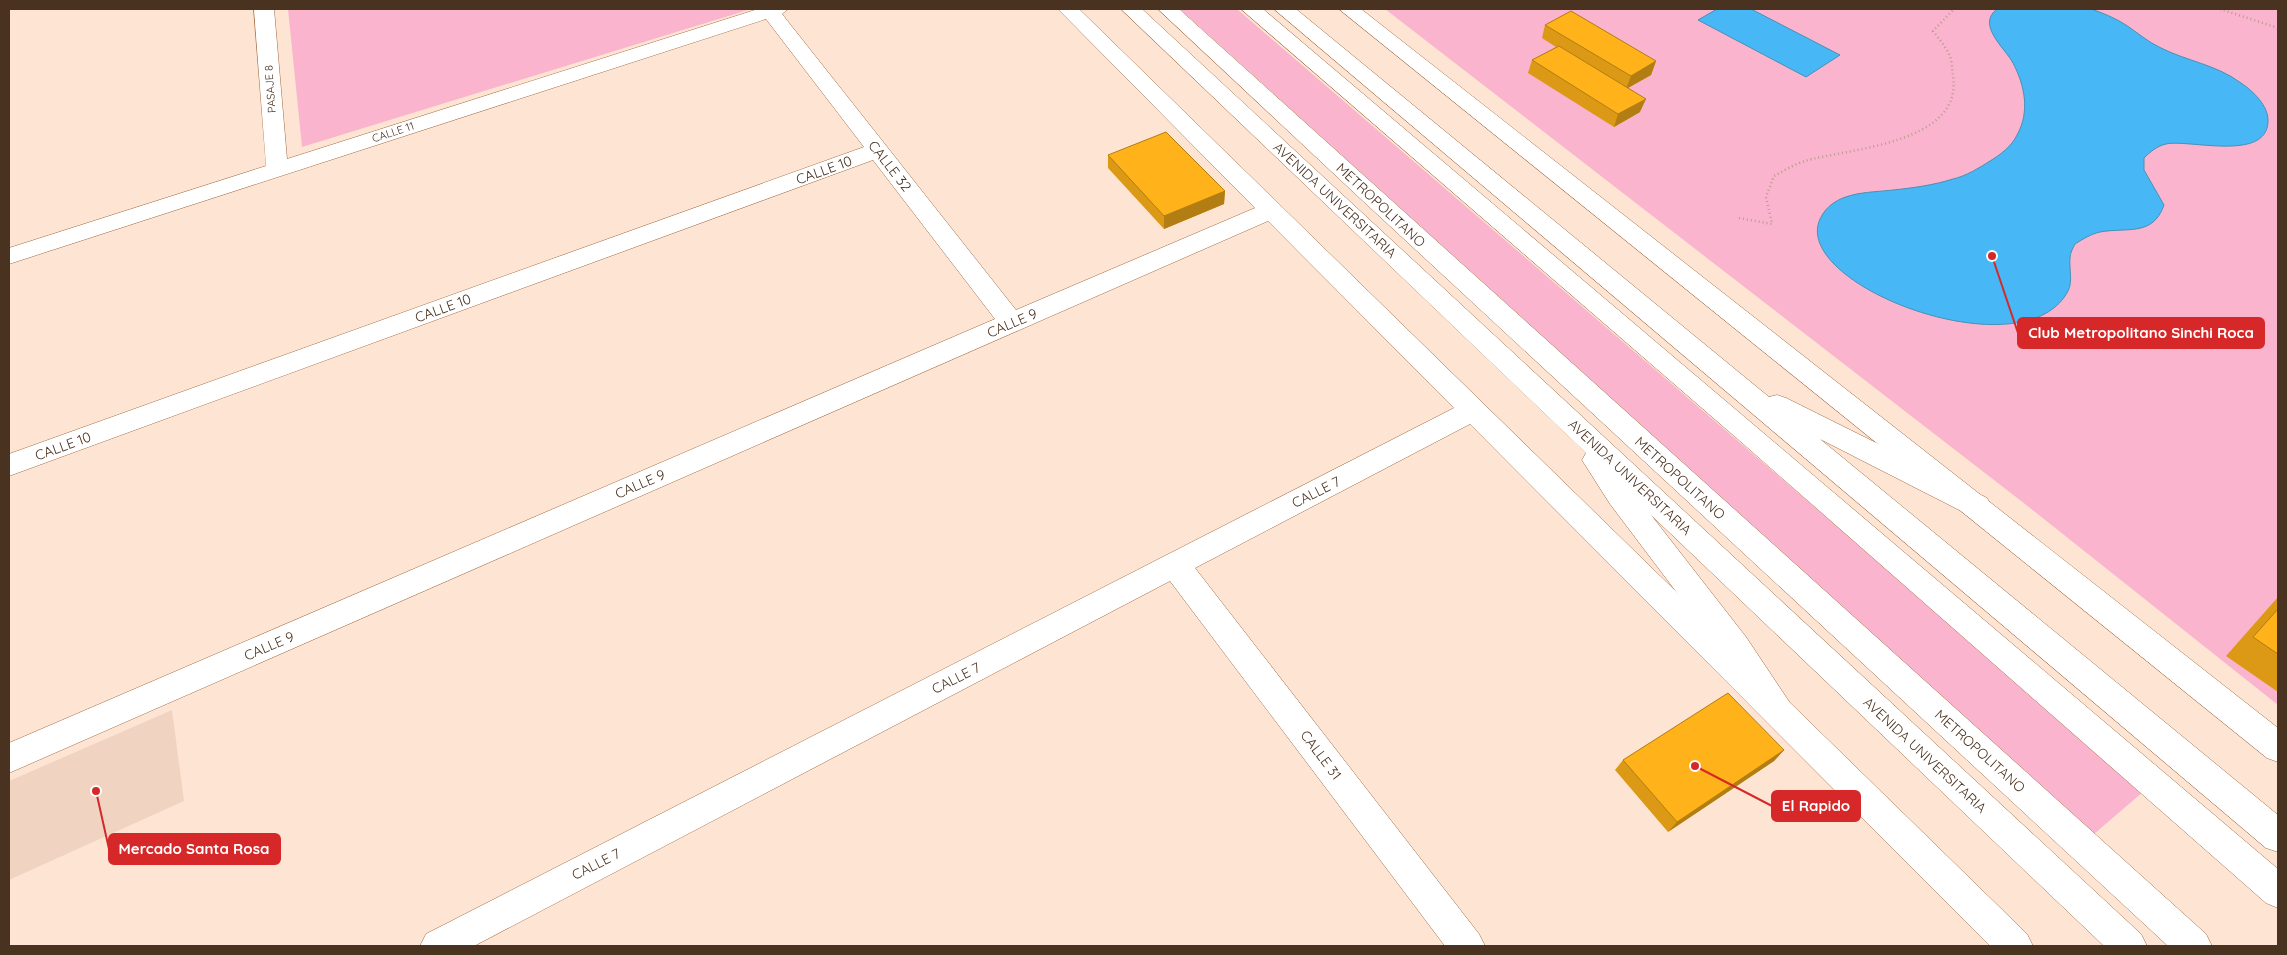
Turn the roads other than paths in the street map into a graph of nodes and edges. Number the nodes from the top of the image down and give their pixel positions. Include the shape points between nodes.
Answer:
1 (264, 9) edge
2 (1068, 9) edge
3 (1131, 9) edge
4 (1168, 9) edge
5 (1251, 9) edge
6 (1284, 9) edge
7 (1349, 9) edge
8 (772, 10) edge
9 (878, 150) junction
10 (277, 170) junction
11 (1272, 210) junction
12 (9, 256) edge
13 (1012, 323) junction
14 (1736, 385) junction
15 (1474, 410) junction
16 (1572, 423) junction
17 (9, 465) edge
18 (1977, 506) junction
19 (1176, 565) junction
20 (1779, 713) junction
21 (2278, 747) edge
22 (9, 758) edge
23 (2278, 836) edge
24 (2278, 891) edge
25 (438, 946) edge
26 (1467, 946) edge
27 (2015, 946) edge
28 (2129, 946) edge
29 (2194, 946) edge

1 - 10 street, PASAJE 8
2 - 11 street
3 - 16 street, AVENIDA UNIVERSITARIA
4 - 29 street, METROPOLITANO
5 - 24 street via 1742,427
6 - 14 street
7 - 18 street
8 - 9 street, CALLE 32
8 - 10 street, CALLE 11
9 - 13 street, CALLE 32
9 - 17 street, CALLE 10
10 - 12 street, CALLE 11
11 - 13 street, CALLE 9
11 - 15 street
13 - 22 street, CALLE 9
14 - 18 street
14 - 23 street
15 - 19 street, CALLE 7
15 - 20 street
16 - 20 street via 1620,496 1735,646
16 - 28 street, AVENIDA UNIVERSITARIA
18 - 21 street
19 - 25 street, CALLE 7
19 - 26 street, CALLE 31
20 - 27 street

